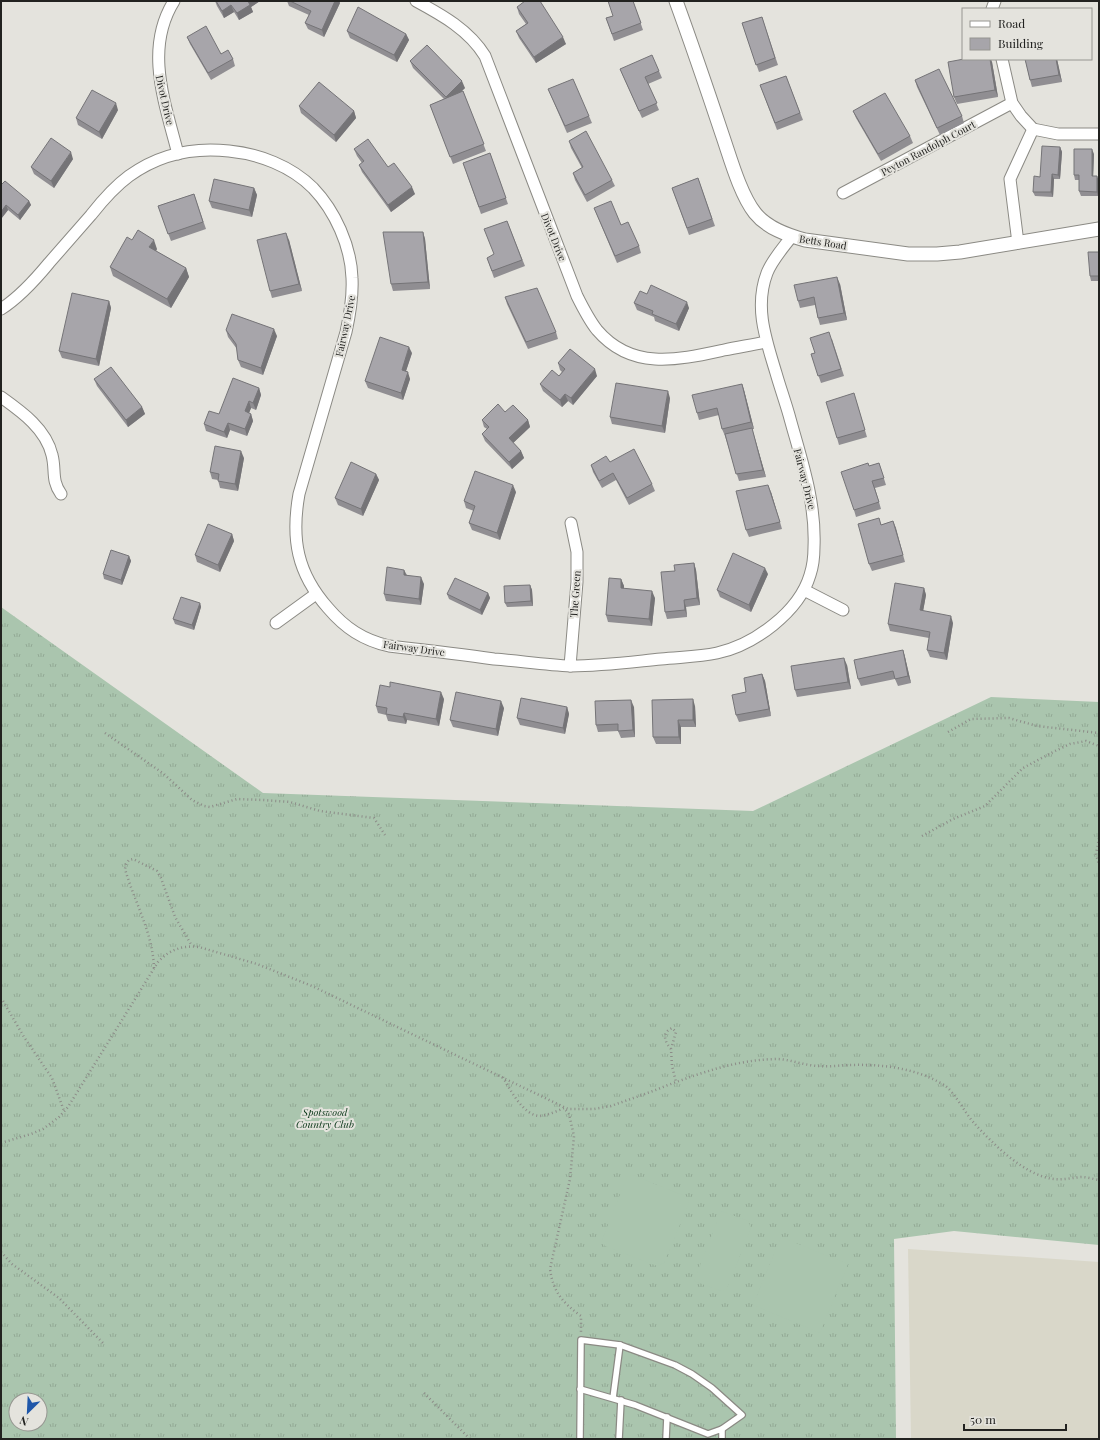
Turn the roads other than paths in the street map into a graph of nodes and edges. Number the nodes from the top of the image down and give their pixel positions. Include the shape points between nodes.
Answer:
1 (174, 1) edge
2 (416, 1) edge
3 (676, 1) edge
4 (1002, 60) edge
5 (1012, 103) junction
6 (1033, 129) junction
7 (1099, 134) edge
8 (178, 154) junction
9 (843, 193) dead end
10 (1099, 229) edge
11 (792, 236) junction
12 (1018, 243) junction
13 (1, 309) edge
14 (766, 342) junction
15 (1, 397) edge
16 (61, 494) dead end
17 (571, 523) dead end
18 (804, 590) junction
19 (316, 594) junction
20 (843, 610) dead end
21 (276, 623) dead end
22 (570, 666) junction
23 (620, 1345) junction
24 (580, 1389) junction
25 (613, 1398) junction
26 (621, 1400) junction
27 (667, 1418) junction
28 (722, 1429) junction
29 (580, 1439) edge
30 (619, 1439) edge
31 (666, 1439) edge
32 (722, 1439) edge

1 - 8 street, Divot Drive via 162,28 158,47 158,68
2 - 14 street, Divot Drive via 447,18 477,44 487,58 577,296 593,325 604,337 626,352 643,358 661,360 705,355
3 - 11 street, Betts Road via 748,201 766,223
4 - 5 street
5 - 6 street
5 - 9 street, Peyton Randolph Court
6 - 7 street via 1058,134
6 - 12 street via 1010,180
8 - 13 street, Fairway Drive via 149,164 122,181 22,293
8 - 19 street, Fairway Drive via 204,150 236,152 290,170 309,184 331,210 346,246 352,277 350,312 296,508 298,554 303,570
10 - 12 street, Betts Road
11 - 12 street, Betts Road via 920,255
11 - 14 street, Fairway Drive via 773,262 765,279 761,312
14 - 18 street, Fairway Drive via 812,503 814,558
15 - 16 street via 45,437 52,455 55,483
17 - 22 street, The Green via 577,552 577,582
18 - 20 street
18 - 22 street, Fairway Drive via 793,606 762,633 722,652
19 - 21 street
19 - 22 street, Fairway Drive via 342,624 379,644
23 - 24 lane via 580,1340
23 - 25 lane
23 - 28 lane via 675,1365 712,1388 742,1416
24 - 25 lane
24 - 29 lane
25 - 26 lane
26 - 27 lane
26 - 30 lane
27 - 28 lane via 708,1434
27 - 31 lane
28 - 32 lane

